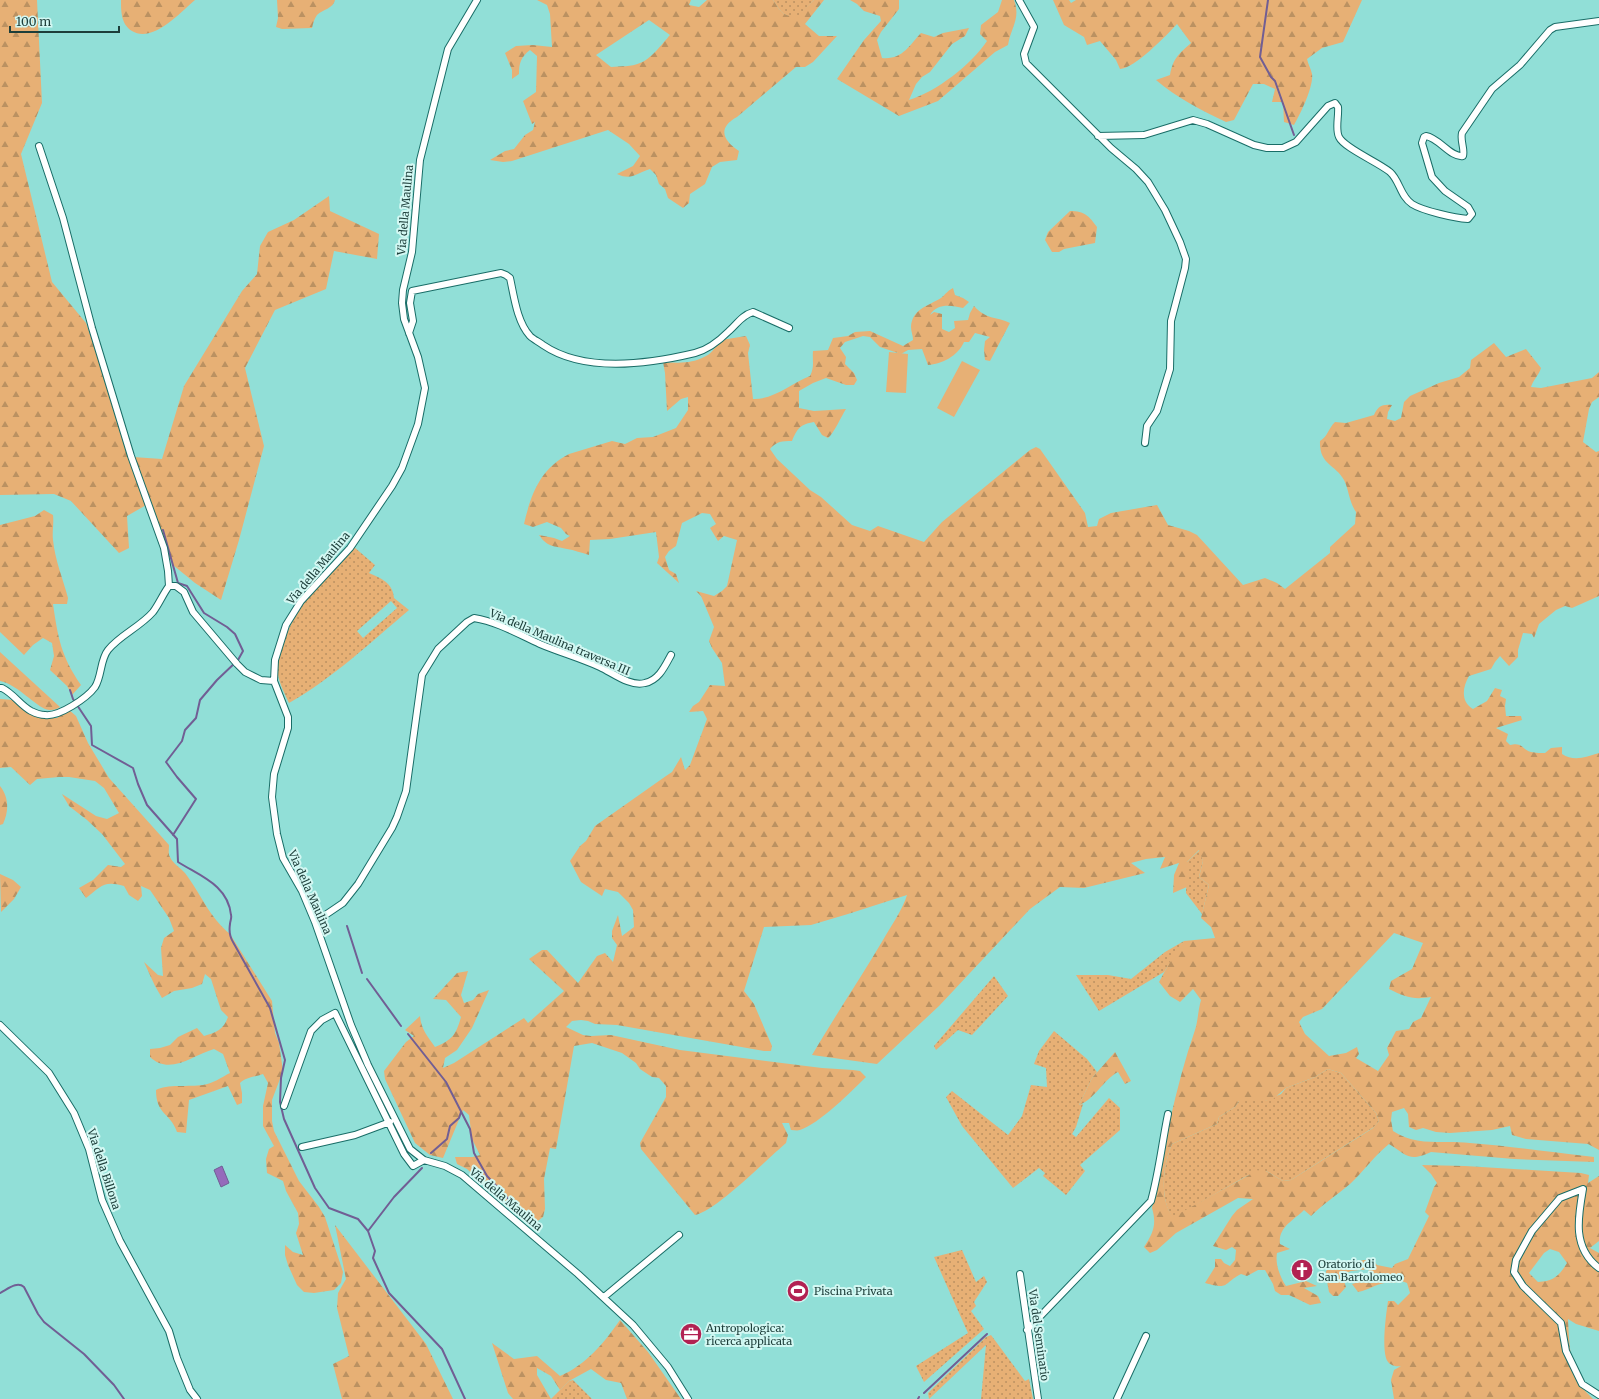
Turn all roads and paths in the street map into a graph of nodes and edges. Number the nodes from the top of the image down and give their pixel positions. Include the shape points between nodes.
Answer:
1 (477, 0) edge
2 (1019, 0) edge
3 (1599, 21) edge
4 (1098, 136) junction
5 (39, 146) dead end
6 (788, 328) dead end
7 (409, 333) junction
8 (1145, 443) dead end
9 (169, 586) junction
10 (671, 655) dead end
11 (274, 681) junction
12 (0, 688) edge
13 (315, 922) junction
14 (0, 1025) edge
15 (284, 1106) dead end
16 (1168, 1114) dead end
17 (395, 1120) junction
18 (388, 1123) junction
19 (302, 1147) dead end
20 (424, 1160) junction
21 (679, 1235) dead end
22 (1599, 1268) edge
23 (1020, 1274) dead end
24 (604, 1297) junction
25 (1027, 1330) junction
26 (1146, 1336) dead end
27 (1599, 1395) edge
28 (197, 1399) edge
29 (688, 1399) edge
30 (1038, 1399) edge
31 (1117, 1399) edge

1 - 7 street, Via della Maulina via 448,49 420,160 412,252 402,303
2 - 4 street via 1034,27 1024,54 1026,63
3 - 4 street via 1555,27 1550,30 1520,65 1492,89 1462,133 1463,156 1459,157 1434,138 1426,136 1423,139 1432,177 1445,191 1468,207 1472,214 1466,219 1431,211 1407,200 1399,182 1391,173 1343,143 1339,136 1338,107 1335,103 1328,106 1296,142 1283,148 1254,146 1193,120 1144,135
4 - 8 street via 1148,182 1166,210 1186,259 1171,321 1170,368 1157,411 1147,426
5 - 9 street via 63,218 92,328 128,448 164,548
6 - 7 street via 753,312 744,315 722,337 695,353 630,364 589,361 550,350 530,336 518,312 510,278 501,273 412,291 410,303 413,321
7 - 11 street, Via della Maulina via 425,388 412,444 392,486 350,548 301,601 286,626 275,660
9 - 11 street via 176,586 184,592 193,612 246,672 261,680
9 - 12 street via 152,613 107,651 95,687 81,702 47,716 24,707 11,693
10 - 13 street, Via della Maulina traversa III via 658,676 651,681 636,684 501,626 474,618 467,622 438,649 422,675 406,791 392,828 358,884 343,903
11 - 13 street, Via della Maulina via 288,717 288,728 275,767 273,782 272,797 277,834 283,858
13 - 17 street, Via della Maulina via 351,1025
14 - 28 street, Via della Billona via 49,1073 74,1113 88,1148 102,1200 120,1241 169,1331 190,1390
15 - 18 street via 311,1031 322,1020 335,1013
16 - 25 street via 1158,1176 1151,1201
17 - 18 street
17 - 20 street, Via della Maulina via 410,1149
18 - 19 street
18 - 20 street via 413,1166
20 - 24 street, Via della Maulina via 445,1166 462,1175
21 - 24 street
22 - 27 street via 1583,1249 1578,1228 1582,1189 1560,1198 1532,1231 1516,1260 1514,1272 1524,1286 1561,1323 1566,1351 1582,1384
23 - 25 street, Via del Seminario
24 - 29 street, Via della Maulina via 633,1325 668,1367
25 - 30 street, Via del Seminario
26 - 31 street

